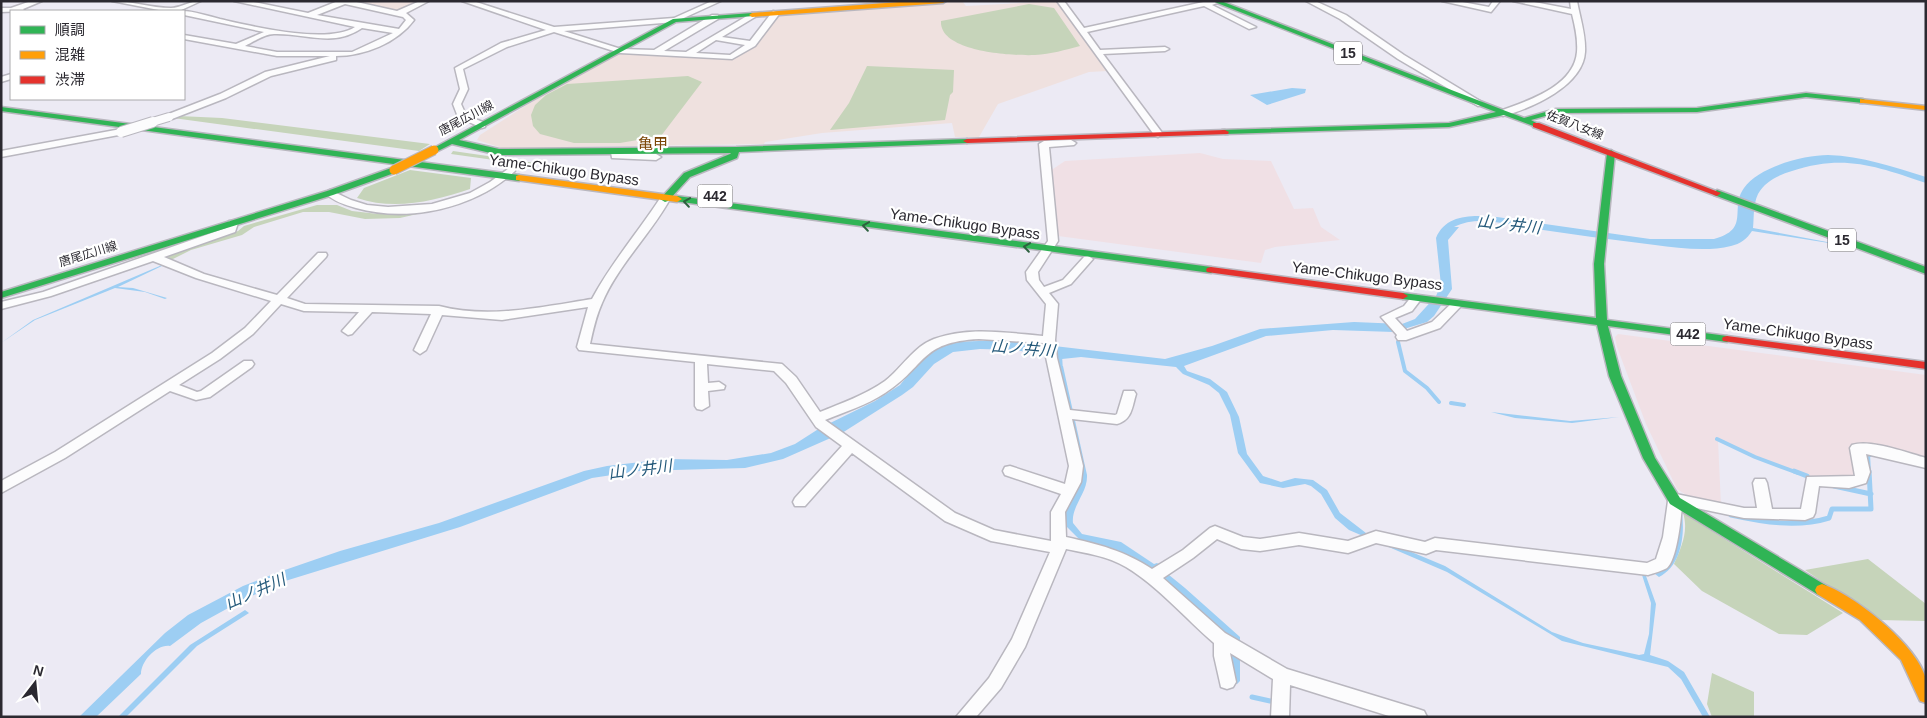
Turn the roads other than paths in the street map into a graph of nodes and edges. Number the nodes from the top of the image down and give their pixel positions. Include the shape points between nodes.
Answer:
1 (39, 1) edge
2 (115, 1) edge
3 (153, 1) edge
4 (198, 1) edge
5 (237, 1) edge
6 (426, 1) edge
7 (465, 1) edge
8 (691, 1) edge
9 (718, 1) edge
10 (943, 1) edge
11 (1060, 1) edge
12 (1445, 1) edge
13 (1497, 1) edge
14 (1516, 1) edge
15 (1573, 1) edge
16 (342, 2) edge
17 (1214, 2) edge
18 (1314, 2) edge
19 (141, 5) junction
20 (707, 6) junction
21 (1, 10) edge
22 (14, 10) joint
23 (168, 10) edge
24 (176, 10) edge
25 (1575, 12) junction
26 (185, 13) edge
27 (399, 13) junction
28 (776, 13) junction
29 (752, 15) junction
30 (308, 16) junction
31 (715, 17) junction
32 (675, 20) junction
33 (361, 26) junction
34 (1252, 27) dead end
35 (556, 29) junction
36 (273, 31) junction
37 (396, 31) dead end
38 (1083, 31) junction
39 (185, 37) edge
40 (715, 38) junction
41 (752, 44) junction
42 (236, 47) junction
43 (1165, 49) dead end
44 (620, 51) junction
45 (1098, 52) junction
46 (654, 53) junction
47 (353, 54) junction
48 (687, 55) junction
49 (1, 102) edge
50 (1482, 104) junction
51 (1926, 108) edge
52 (1, 109) edge
53 (1502, 113) junction
54 (1524, 120) junction
55 (482, 125) junction
56 (1158, 134) junction
57 (1116, 135) junction
58 (452, 141) junction
59 (736, 150) junction
60 (616, 152) junction
61 (1611, 153) junction
62 (1, 154) edge
63 (656, 156) dead end
64 (508, 173) junction
65 (330, 193) junction
66 (668, 194) junction
67 (233, 223) junction
68 (1050, 245) junction
69 (322, 255) dead end
70 (154, 257) junction
71 (1088, 259) dead end
72 (1926, 271) edge
73 (1042, 292) junction
74 (1, 295) edge
75 (1422, 296) junction
76 (280, 298) junction
77 (1454, 300) junction
78 (596, 302) junction
79 (1, 306) edge
80 (369, 308) junction
81 (439, 310) junction
82 (1601, 319) junction
83 (348, 331) dead end
84 (1049, 342) junction
85 (420, 350) dead end
86 (1926, 357) edge
87 (701, 360) junction
88 (248, 364) dead end
89 (1926, 366) edge
90 (168, 386) junction
91 (719, 386) dead end
92 (702, 387) junction
93 (1129, 394) dead end
94 (702, 406) dead end
95 (1069, 414) junction
96 (819, 421) junction
97 (844, 442) junction
98 (1926, 463) edge
99 (1010, 471) dead end
100 (1760, 483) dead end
101 (1, 488) edge
102 (1069, 492) junction
103 (1674, 499) junction
104 (800, 502) dead end
105 (1766, 514) junction
106 (1059, 545) junction
107 (1157, 573) junction
108 (1231, 645) junction
109 (1282, 675) junction
110 (1227, 682) dead end
111 (1924, 687) edge
112 (1280, 710) edge
113 (965, 717) edge
114 (1418, 717) edge

1 - 22 street
2 - 19 street
3 - 19 street
4 - 24 street
5 - 30 street
6 - 27 street
7 - 35 street
8 - 20 street
9 - 20 street
10 - 28 main road, 唐尾広川線
11 - 38 street
12 - 13 street via 1491,10
14 - 25 street
15 - 25 street
16 - 27 street
16 - 30 street
17 - 34 street
17 - 38 street
17 - 50 main road, 佐賀八女線 / 15
18 - 50 street
19 - 23 street
20 - 32 street
21 - 22 street
25 - 53 street via 1581,58 1578,67 1561,85
26 - 36 street
27 - 47 street via 410,20 401,31
28 - 29 main road, 唐尾広川線
28 - 41 street
29 - 31 main road, 唐尾広川線
29 - 40 street
30 - 33 street
31 - 32 main road, 唐尾広川線
31 - 46 street
32 - 35 street
32 - 44 main road, 唐尾広川線
33 - 36 street via 356,32 337,37 306,37
33 - 37 street
35 - 44 street
35 - 55 street via 504,45 459,68 464,88 457,104 462,117
36 - 42 street
38 - 45 street
39 - 42 street
40 - 41 street
40 - 48 street
41 - 48 street via 732,57
42 - 47 street via 277,54
43 - 45 street
44 - 46 street
44 - 55 main road, 唐尾広川線
45 - 56 street
46 - 48 street
47 - 62 street, bridge via 268,74 223,96 121,132
49 - 64 main road, Yame-Chikugo Bypass / 442
50 - 53 main road, 佐賀八女線 / 15
51 - 54 main road via 1806,95 1697,110 1556,111
52 - 64 main road, Yame-Chikugo Bypass / 442
53 - 54 main road, 佐賀八女線 / 15
53 - 56 main road via 1449,125
54 - 61 main road, 佐賀八女線 / 15
55 - 58 main road, 唐尾広川線
56 - 57 main road
57 - 59 main road
57 - 68 street via 1114,140 1044,144
58 - 60 main road via 499,152
58 - 65 main road, 唐尾広川線, bridge via 394,170
59 - 60 main road
59 - 66 main road via 734,156 690,172
60 - 63 street via 615,156
61 - 72 main road, 佐賀八女線 / 15
61 - 82 main road via 1598,298
64 - 65 street via 492,186 474,194 425,207 367,208 344,203
64 - 66 main road, Yame-Chikugo Bypass / 442
65 - 67 main road, 唐尾広川線
66 - 68 main road, Yame-Chikugo Bypass / 442
66 - 78 street
67 - 70 street via 231,230
67 - 74 main road, 唐尾広川線
68 - 73 street via 1032,272 1033,280
68 - 75 main road, Yame-Chikugo Bypass / 442
69 - 76 street
70 - 76 street via 200,276
70 - 79 street via 47,294
71 - 73 street via 1067,282
73 - 84 street via 1052,304
75 - 77 main road, Yame-Chikugo Bypass / 442
75 - 77 street via 1414,305 1386,317 1403,336 1436,325
76 - 80 street via 304,307
76 - 90 street via 236,341
77 - 82 main road, Yame-Chikugo Bypass / 442
78 - 81 street via 502,316
78 - 87 street via 583,347
80 - 81 street
80 - 83 street
81 - 85 street
82 - 86 main road, Yame-Chikugo Bypass / 442
82 - 89 main road, Yame-Chikugo Bypass / 442
82 - 103 main road via 1611,364 1625,401 1653,466
84 - 95 street
84 - 96 street via 973,336 940,342 918,354 880,390
87 - 92 street
87 - 96 street via 778,367
88 - 90 street via 205,394 196,396
90 - 101 street via 60,455
91 - 92 street
92 - 94 street
93 - 95 street via 1121,419
95 - 102 street via 1076,466
96 - 97 street
97 - 104 street
97 - 106 street via 950,517 992,535
98 - 105 street via 1857,448 1864,475 1862,480 1856,483 1812,481 1808,513
99 - 102 street
100 - 105 street
102 - 106 street via 1058,512
103 - 105 street
103 - 107 street via 1671,537 1662,563 1649,572 1435,544 1426,548 1372,538 1348,547 1299,540 1260,545 1242,543 1215,532
103 - 111 main road via 1865,616 1906,656
106 - 107 street via 1101,550
106 - 113 street via 1019,642 995,683
107 - 108 street
108 - 109 street
108 - 110 street via 1222,656
109 - 112 street
109 - 114 street

